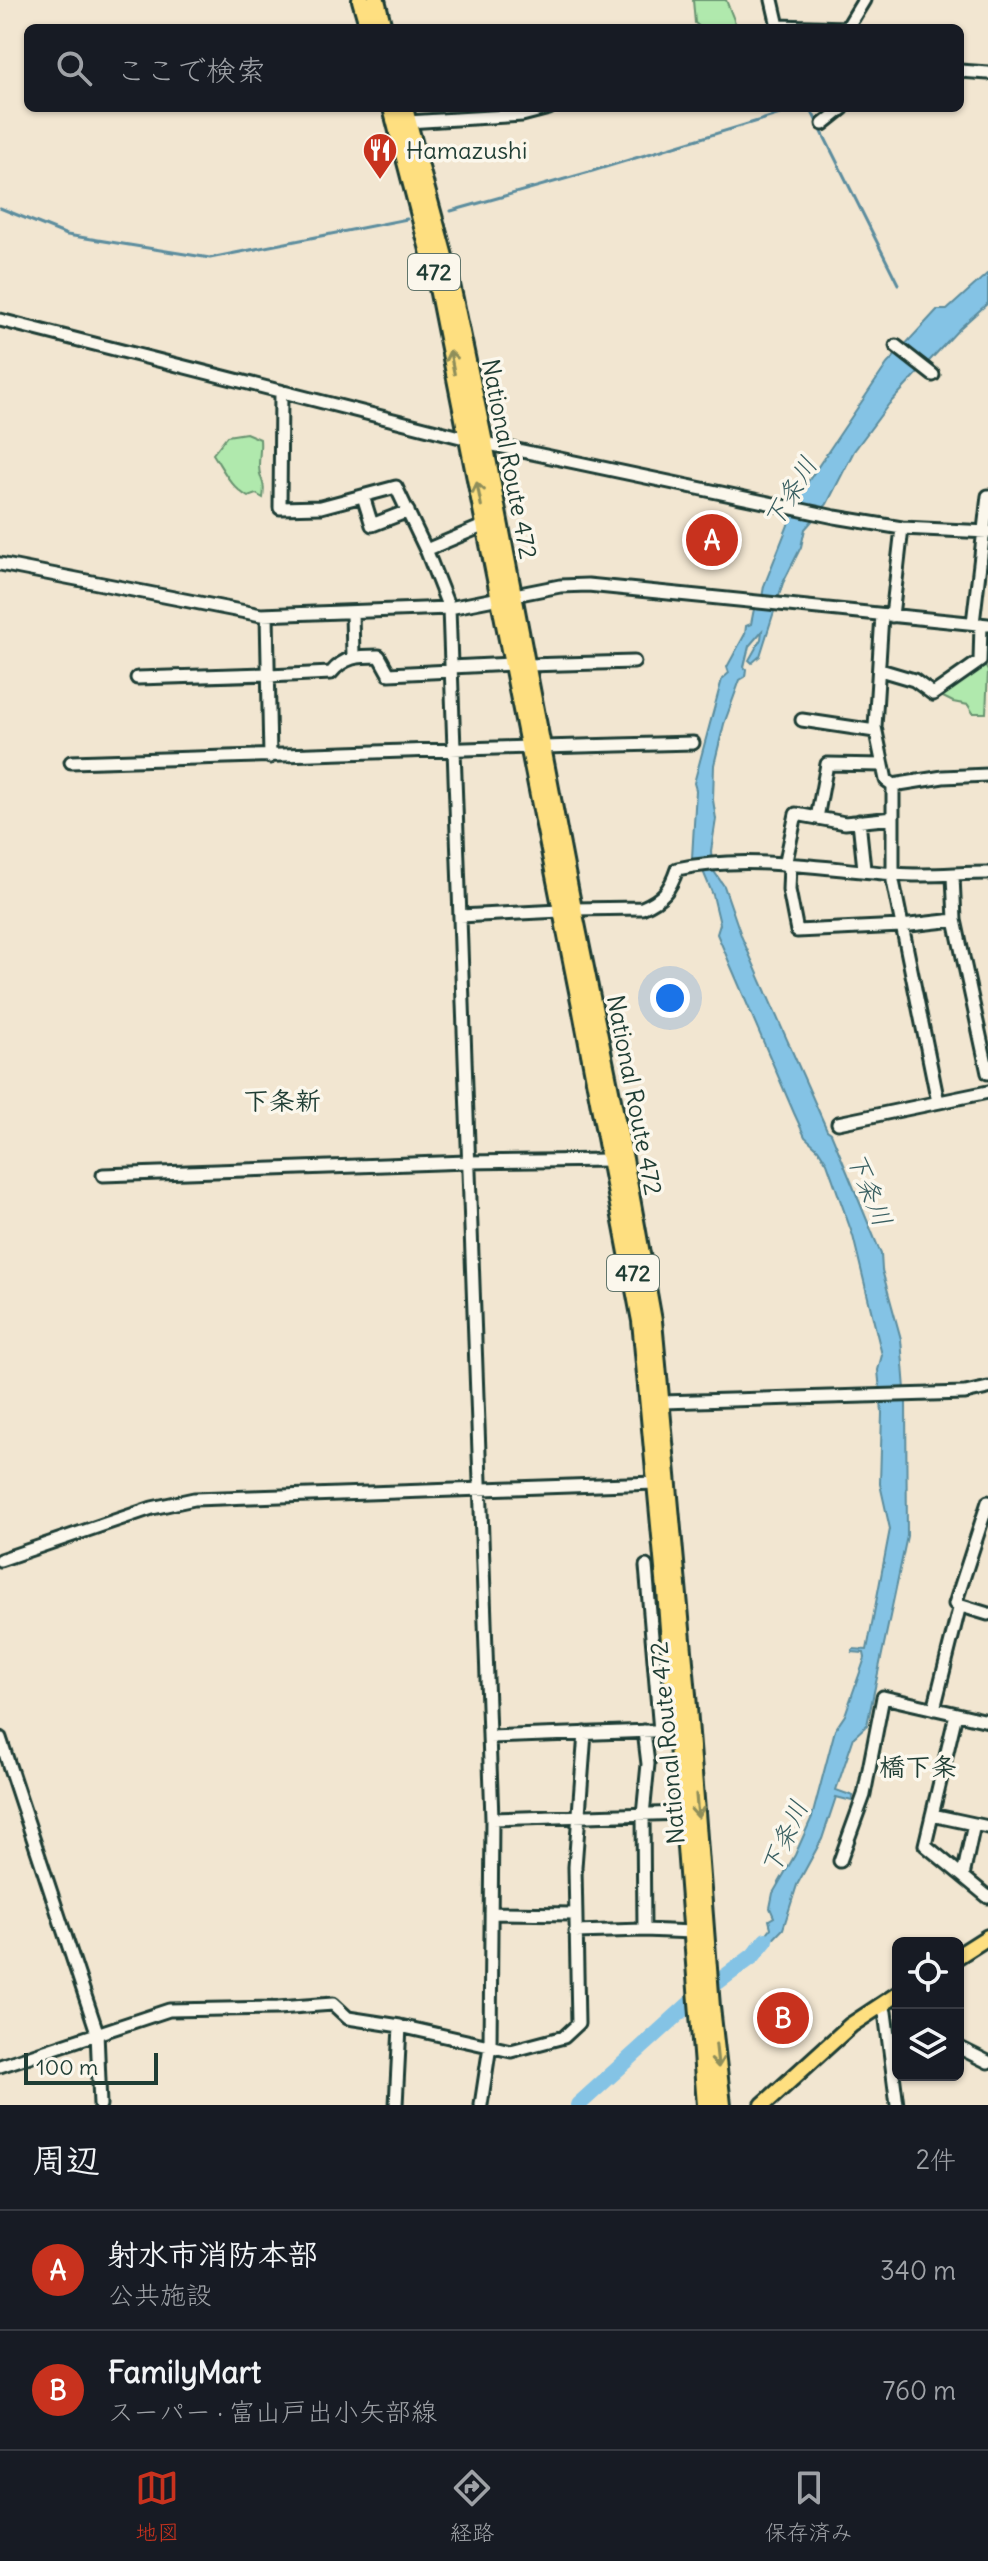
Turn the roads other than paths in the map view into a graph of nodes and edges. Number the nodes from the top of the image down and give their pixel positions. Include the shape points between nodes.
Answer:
1 (361, 0) edge
2 (376, 0) edge
3 (772, 0) edge
4 (864, 0) edge
5 (368, 24) edge
6 (382, 24) edge
7 (776, 24) edge
8 (849, 24) edge
9 (964, 71) edge
10 (988, 73) edge
11 (393, 112) edge
12 (534, 112) edge
13 (838, 112) edge
14 (406, 115) edge
15 (823, 124) dead end
16 (0, 320) edge
17 (896, 346) dead end
18 (931, 374) dead end
19 (281, 391) junction
20 (476, 440) junction
21 (363, 496) junction
22 (988, 497) edge
23 (408, 511) junction
24 (485, 525) junction
25 (902, 528) junction
26 (986, 532) edge
27 (426, 550) junction
28 (0, 564) edge
29 (506, 597) junction
30 (449, 608) junction
31 (352, 613) junction
32 (267, 615) junction
33 (887, 616) junction
34 (981, 624) edge
35 (353, 656) junction
36 (634, 662) dead end
37 (520, 665) junction
38 (451, 669) junction
39 (880, 670) junction
40 (269, 675) junction
41 (137, 678) dead end
42 (802, 720) dead end
43 (875, 731) junction
44 (693, 743) dead end
45 (536, 747) junction
46 (454, 751) junction
47 (270, 757) junction
48 (71, 762) dead end
49 (883, 765) junction
50 (988, 775) edge
51 (893, 785) junction
52 (817, 818) junction
53 (893, 818) junction
54 (859, 821) junction
55 (788, 865) junction
56 (864, 869) junction
57 (988, 873) edge
58 (894, 874) junction
59 (953, 876) junction
60 (567, 910) junction
61 (460, 916) junction
62 (955, 920) junction
63 (901, 926) junction
64 (988, 1073) edge
65 (988, 1092) edge
66 (938, 1102) junction
67 (838, 1123) dead end
68 (610, 1160) junction
69 (467, 1162) junction
70 (103, 1175) dead end
71 (988, 1388) edge
72 (662, 1402) junction
73 (656, 1483) junction
74 (481, 1491) junction
75 (988, 1502) edge
76 (0, 1560) edge
77 (646, 1566) dead end
78 (960, 1605) junction
79 (988, 1614) edge
80 (934, 1709) junction
81 (956, 1714) junction
82 (988, 1721) edge
83 (668, 1730) junction
84 (644, 1731) junction
85 (585, 1733) junction
86 (489, 1737) junction
87 (0, 1738) edge
88 (683, 1813) junction
89 (643, 1815) junction
90 (932, 1815) junction
91 (581, 1818) junction
92 (492, 1819) junction
93 (974, 1824) junction
94 (988, 1827) edge
95 (840, 1861) dead end
96 (963, 1876) junction
97 (988, 1897) edge
98 (491, 1913) junction
99 (575, 1914) junction
100 (644, 1930) junction
101 (575, 1932) junction
102 (693, 1932) junction
103 (988, 1937) edge
104 (701, 1952) junction
105 (964, 1952) edge
106 (892, 1998) edge
107 (892, 2016) edge
108 (400, 2026) junction
109 (97, 2032) junction
110 (490, 2046) junction
111 (964, 2050) edge
112 (988, 2062) edge
113 (0, 2066) edge
114 (892, 2066) edge
115 (894, 2081) edge
116 (100, 2105) edge
117 (396, 2105) edge
118 (481, 2105) edge
119 (706, 2105) edge
120 (722, 2105) edge
121 (763, 2105) edge
122 (897, 2105) edge

1 - 5 highway
2 - 6 highway
3 - 7 street
4 - 8 street
9 - 10 street
20 -> 11 highway, National Route 472 / 472
12 - 14 street
13 - 15 street
14 - 20 highway, National Route 472 / 472 via 449,275
16 - 19 street
17 - 18 street
19 - 20 street
19 - 21 street via 280,508 321,507
24 -> 20 highway, National Route 472 / 472
20 - 25 street
20 - 29 highway, National Route 472 / 472
21 - 23 street via 396,487
21 - 23 street via 372,525
22 - 26 street
23 - 27 street
24 - 27 street
24 - 29 highway, National Route 472 / 472
25 - 26 street
25 - 33 street
26 - 34 street
27 - 30 street
28 - 32 street
29 - 30 street
29 - 33 street via 588,585
29 - 37 highway, National Route 472 / 472
30 - 31 street
30 - 38 street
31 - 32 street
31 - 35 street
32 - 40 street
33 - 34 street
33 - 39 street
34 - 39 street via 980,661 933,694 914,680
35 - 38 street via 379,656 389,674
35 - 40 street via 331,673
36 - 37 street
37 - 38 street
37 - 45 highway, National Route 472 / 472
38 - 46 street
39 - 43 street
40 - 41 street
40 - 47 street
42 - 43 street
43 - 49 street
44 - 45 street
45 - 46 street
45 - 60 highway, National Route 472 / 472
46 - 47 street
46 - 61 street
47 - 48 street
49 - 51 street via 886,780
49 - 52 street via 827,764
50 - 51 street
51 - 53 street
52 - 54 street
52 - 55 street via 796,814
53 - 54 street
53 - 58 street
54 - 56 street
55 - 56 street
55 - 60 street via 728,861 681,868 670,888 642,908
55 - 63 street via 797,931
56 - 58 street
57 - 59 street
58 - 59 street
58 - 63 street
59 - 62 street
60 - 61 street
60 - 68 highway, National Route 472 / 472
60 - 72 highway, National Route 472 / 472 via 624,1159
61 - 69 street
62 - 63 street
62 - 64 street
63 - 66 street
65 - 66 street
66 - 67 street
68 - 69 street
68 - 73 highway, National Route 472 / 472 via 641,1321
69 - 70 street
69 - 74 street
71 - 72 street via 965,1393
72 -> 104 highway, National Route 472 / 472 via 696,1799
73 - 74 street
73 - 83 highway, National Route 472 / 472
74 - 76 street via 194,1499 152,1508
74 - 86 street
75 - 78 street via 956,1596 955,1604
77 - 83 street
78 - 79 street
78 - 80 street
80 - 81 street
80 - 95 street via 883,1697 864,1795
81 - 82 street
81 - 90 street
83 - 84 street
83 - 88 highway, National Route 472 / 472
84 - 85 street
84 - 89 street via 648,1764
85 - 86 street
85 - 91 street
86 - 92 street
87 - 109 street
88 - 89 street
88 - 102 highway, National Route 472 / 472
89 - 91 street
89 - 100 street
90 - 93 street
90 - 96 street via 925,1845
91 - 92 street
91 - 99 street
92 - 98 street
93 - 94 street
93 - 96 street
96 - 97 street
98 - 99 street
98 - 110 street
99 - 101 street
100 - 101 street
100 - 102 street
101 - 110 street via 578,2024 564,2037 536,2045 511,2051
102 - 104 highway, National Route 472 / 472
103 - 105 main road
104 - 119 highway, National Route 472 / 472 via 699,2020
104 -> 120 highway, National Route 472 / 472
106 - 121 main road via 851,2025
107 - 114 street via 885,2012
108 - 109 street via 348,2018 333,2004 169,2010
108 - 110 street
108 - 117 street
109 - 113 street
109 - 116 street
110 - 118 street
111 - 112 street
115 - 122 street

